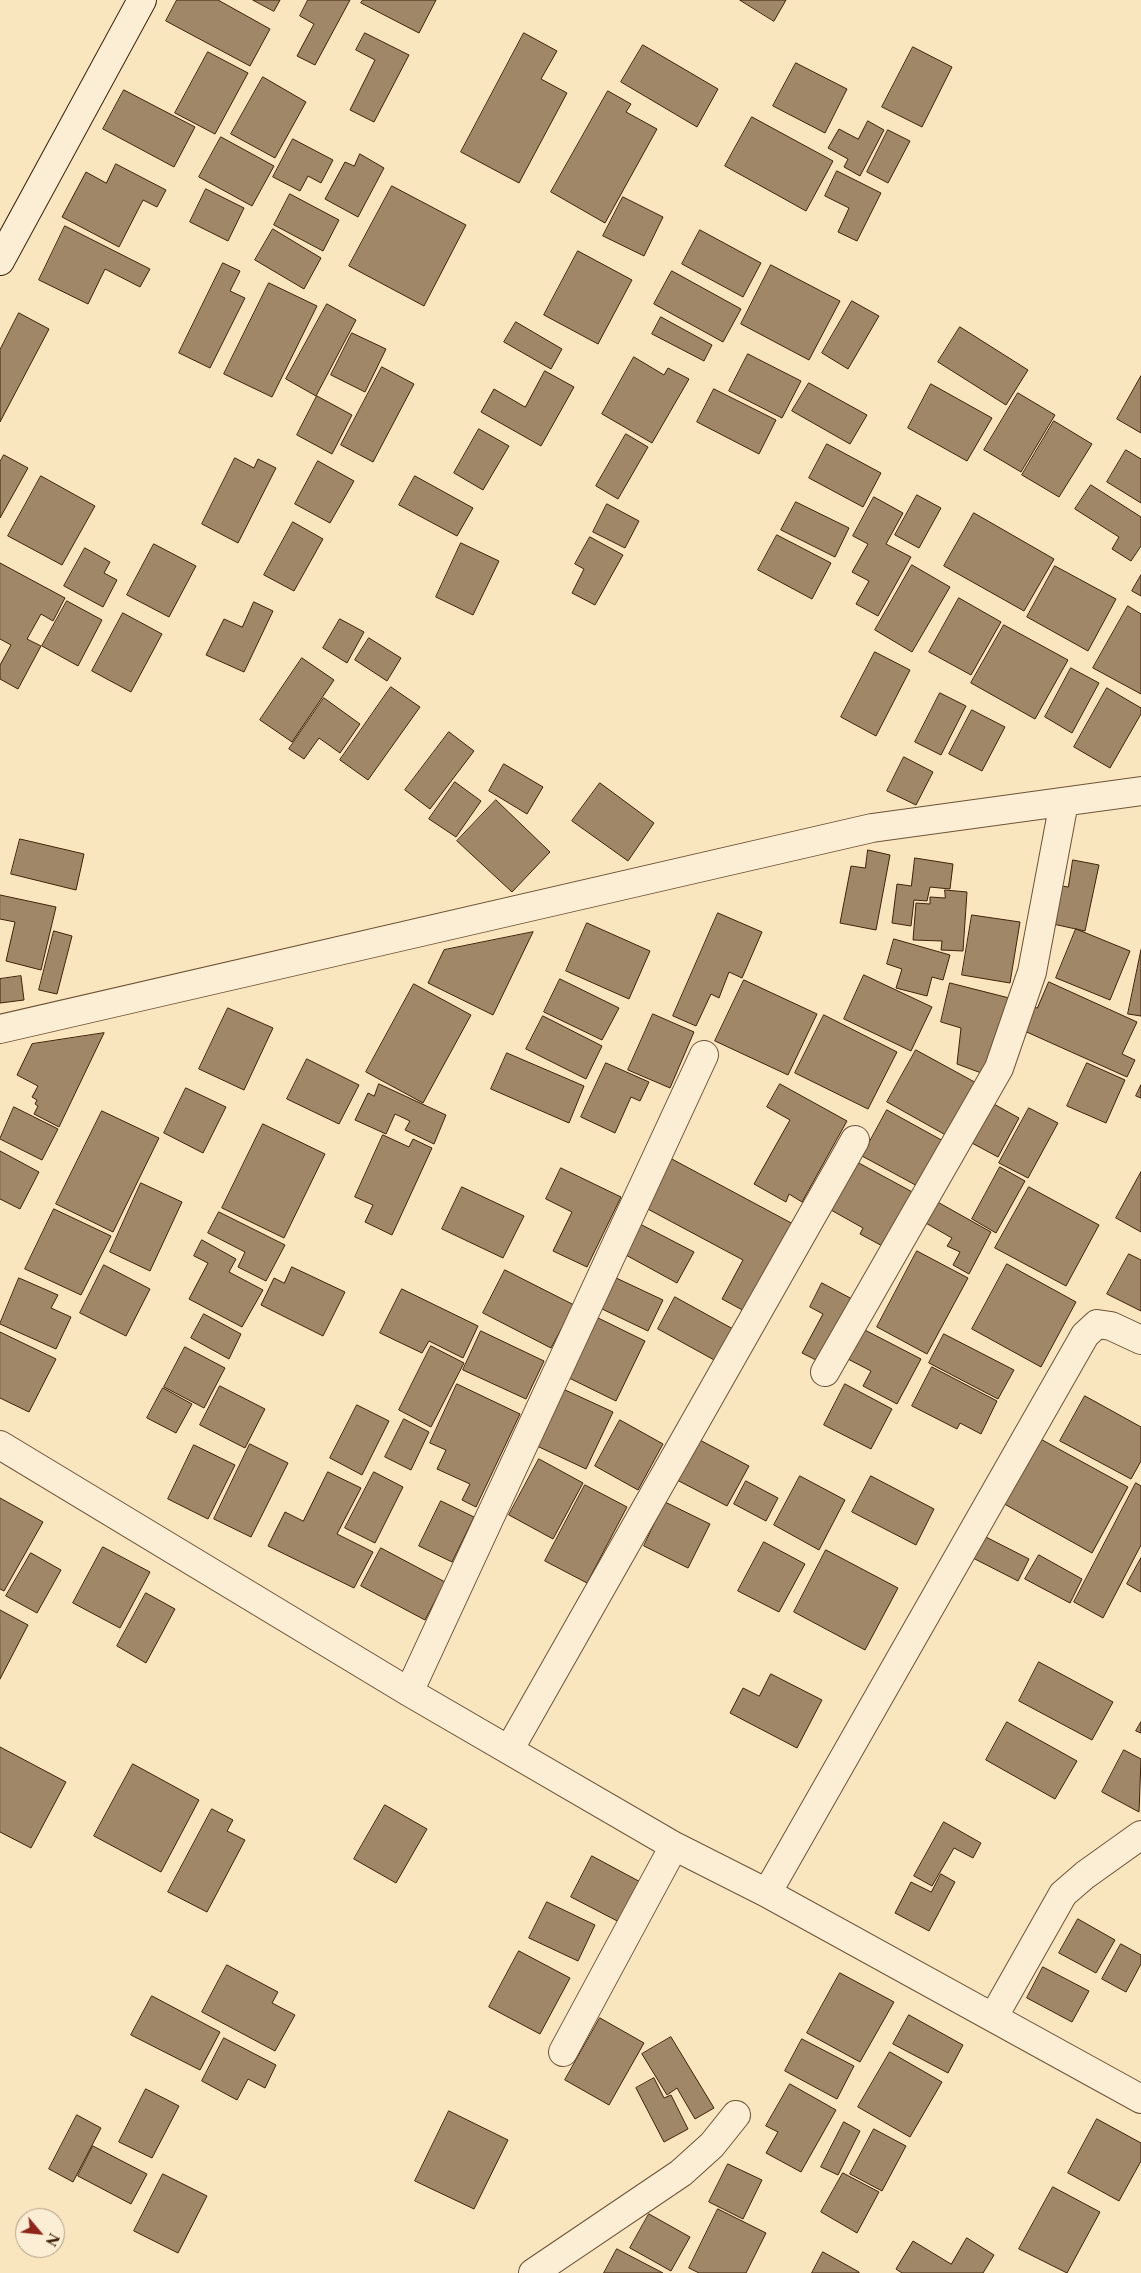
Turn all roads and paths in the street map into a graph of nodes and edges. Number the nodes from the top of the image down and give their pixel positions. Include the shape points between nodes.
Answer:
1 (142, 0) edge
2 (0, 261) edge
3 (1141, 791) edge
4 (1064, 802) junction
5 (0, 1029) edge
6 (704, 1055) dead end
7 (855, 1140) dead end
8 (1141, 1340) edge
9 (825, 1372) dead end
10 (0, 1445) edge
11 (409, 1692) junction
12 (509, 1750) junction
13 (1141, 1835) edge
14 (674, 1846) junction
15 (767, 1893) junction
16 (994, 2016) junction
17 (563, 2052) dead end
18 (1141, 2099) edge
19 (736, 2115) dead end
20 (533, 2273) edge

1 - 2 street
3 - 4 street
4 - 5 street via 872,828
4 - 9 street via 1032,972 999,1068
6 - 11 street
7 - 12 street
8 - 15 street via 1111,1326 1097,1324 1085,1335
10 - 11 street
11 - 12 street
12 - 14 street
13 - 16 street via 1085,1874 1063,1894
14 - 15 street
14 - 17 street
15 - 16 street
16 - 18 street
19 - 20 street via 712,2145 682,2173

